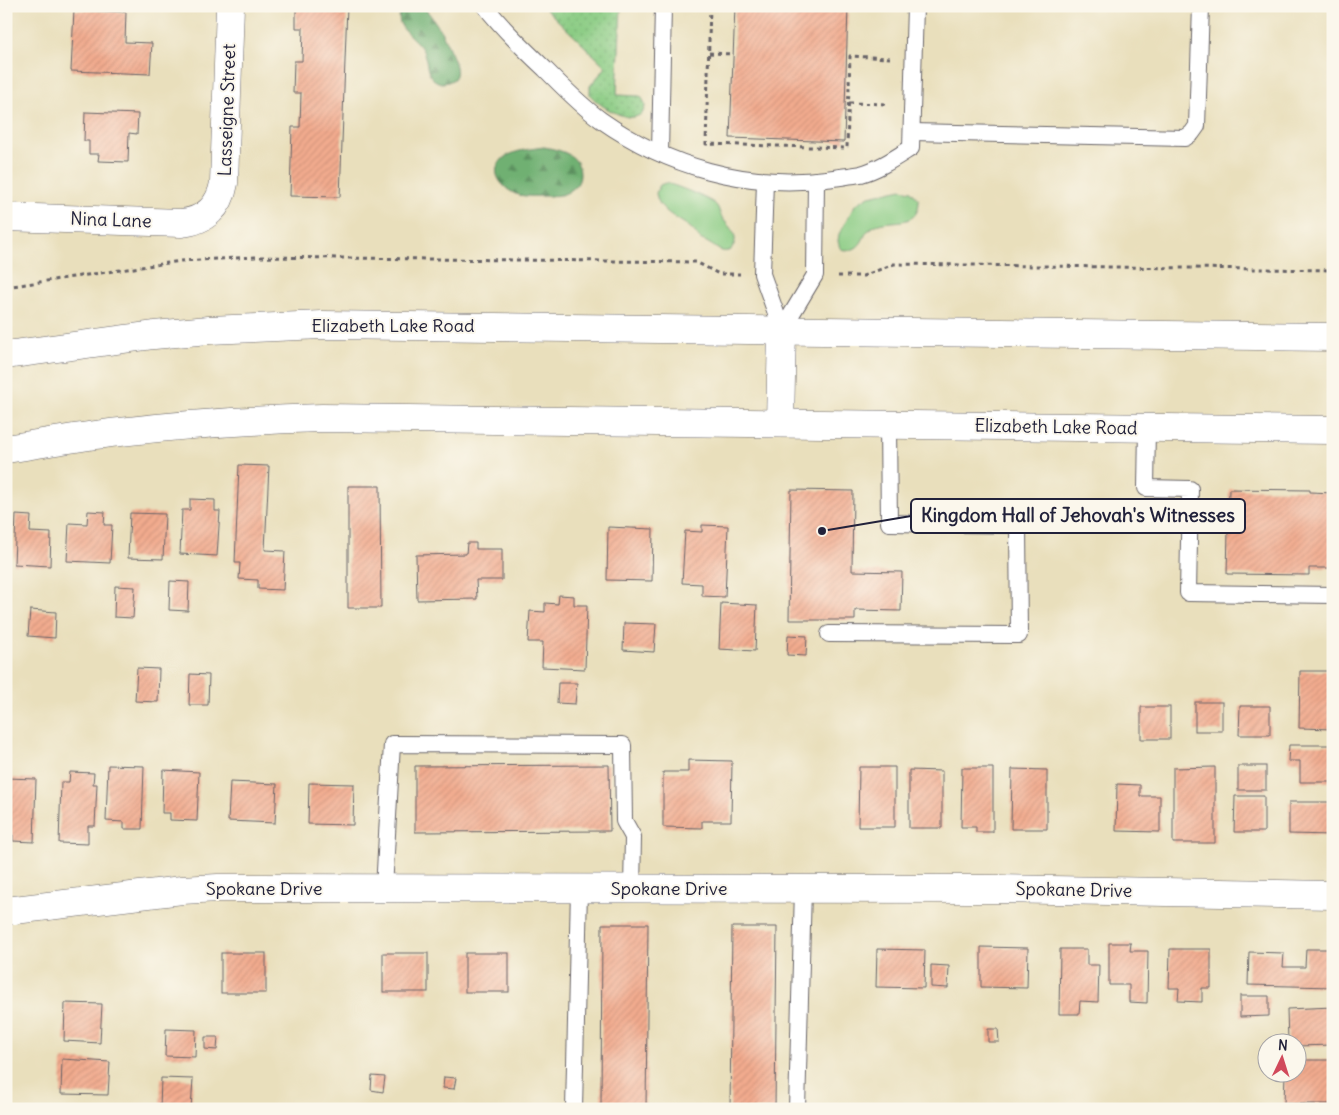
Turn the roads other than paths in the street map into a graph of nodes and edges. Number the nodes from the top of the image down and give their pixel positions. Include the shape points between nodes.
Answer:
1 (230, 6) edge
2 (484, 6) edge
3 (663, 6) edge
4 (915, 6) edge
5 (1201, 6) edge
6 (912, 132) junction
7 (660, 153) junction
8 (816, 180) junction
9 (765, 181) junction
10 (212, 210) joint
11 (6, 217) edge
12 (782, 330) junction
13 (1333, 337) edge
14 (6, 355) edge
15 (780, 423) junction
16 (888, 424) junction
17 (1147, 428) junction
18 (1333, 430) edge
19 (6, 449) edge
20 (1333, 595) edge
21 (829, 634) dead end
22 (384, 889) junction
23 (579, 889) junction
24 (632, 889) junction
25 (803, 889) junction
26 (1333, 895) edge
27 (6, 911) edge
28 (574, 1109) edge
29 (796, 1109) edge

1 - 10 street, Lasseigne Street via 224,183 221,197
2 - 7 lane via 576,100 622,134
3 - 7 lane
4 - 6 lane
5 - 6 lane via 1197,126 1185,138
6 - 8 lane via 911,148 887,162 861,174
7 - 9 lane via 717,174
8 - 9 lane
8 - 12 lane via 814,276
9 - 12 lane via 762,274
10 - 11 street, Nina Lane via 198,219 181,223
12 - 13 street, Elizabeth Lake Road
12 - 14 street, Elizabeth Lake Road via 322,325 154,335
12 - 15 street
15 - 16 street, Elizabeth Lake Road
15 - 19 street, Elizabeth Lake Road via 267,419 118,432
16 - 17 street, Elizabeth Lake Road
16 - 21 lane via 889,523 1018,525 1020,635
17 - 18 street, Elizabeth Lake Road
17 - 20 lane via 1146,488 1190,489 1188,593
22 - 23 street, Spokane Drive
22 - 24 lane via 392,744 623,746 624,821 633,837
22 - 27 street, Spokane Drive via 182,890
23 - 24 street, Spokane Drive
23 - 28 lane
24 - 25 street, Spokane Drive
25 - 26 street, Spokane Drive
25 - 29 lane

